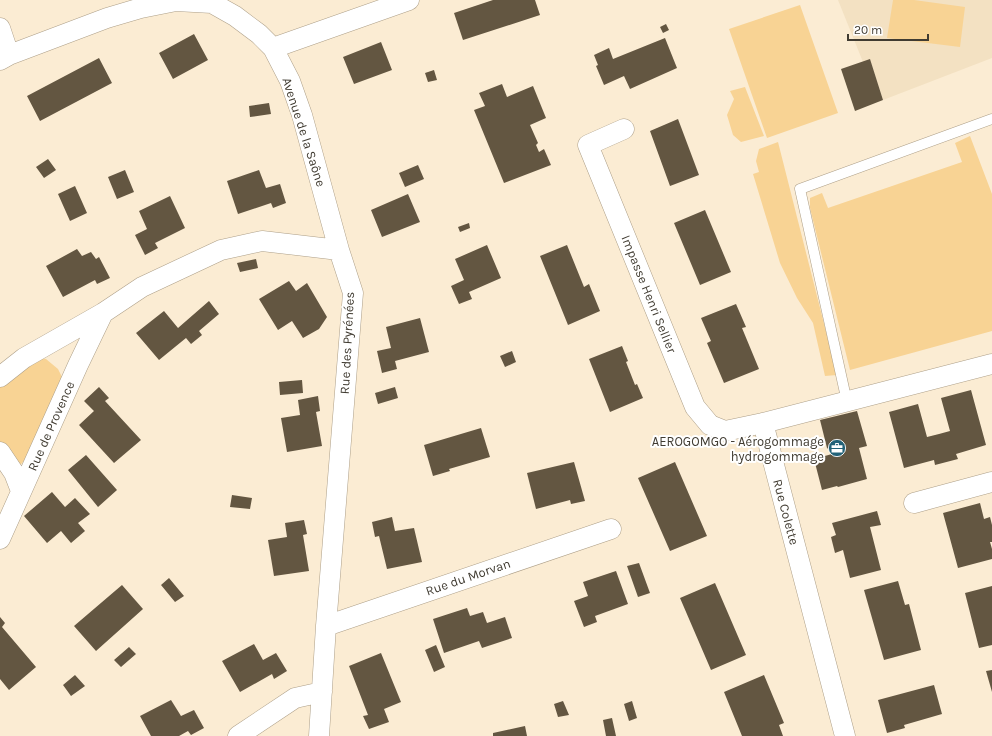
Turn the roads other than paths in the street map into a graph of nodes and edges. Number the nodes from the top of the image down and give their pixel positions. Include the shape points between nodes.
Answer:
1 (409, 0) edge
2 (212, 2) edge
3 (0, 28) edge
4 (273, 48) junction
5 (5, 57) edge
6 (992, 119) edge
7 (624, 129) dead end
8 (340, 250) junction
9 (103, 313) junction
10 (992, 364) edge
11 (0, 377) edge
12 (847, 402) junction
13 (763, 423) junction
14 (0, 452) edge
15 (992, 482) edge
16 (22, 491) junction
17 (914, 503) dead end
18 (611, 529) dead end
19 (0, 539) edge
20 (326, 626) junction
21 (322, 692) junction
22 (321, 733) edge
23 (238, 736) edge
24 (845, 736) edge

1 - 4 street
2 - 4 street, Avenue de la Saône via 259,34
2 - 5 street, Avenue de la Saône via 176,2 141,8 107,18
3 - 5 street
4 - 8 street, Avenue de la Saône via 290,81 302,115
6 - 12 lane via 800,189
7 - 13 street, Impasse Henri Sellier via 588,145 695,408 710,425 725,431
8 - 9 street via 262,241 221,250 142,287
8 - 20 street, Rue des Pyrénées via 353,293
9 - 11 street via 24,358
9 - 16 street, Rue de Provence
10 - 12 street
12 - 13 street
13 - 24 street, Rue Colette
14 - 16 street
15 - 17 street
16 - 19 street, Rue de Provence
18 - 20 street, Rue du Morvan
20 - 21 street, Rue des Pyrénées
21 - 22 street, Rue des Pyrénées
21 - 23 street via 296,698

